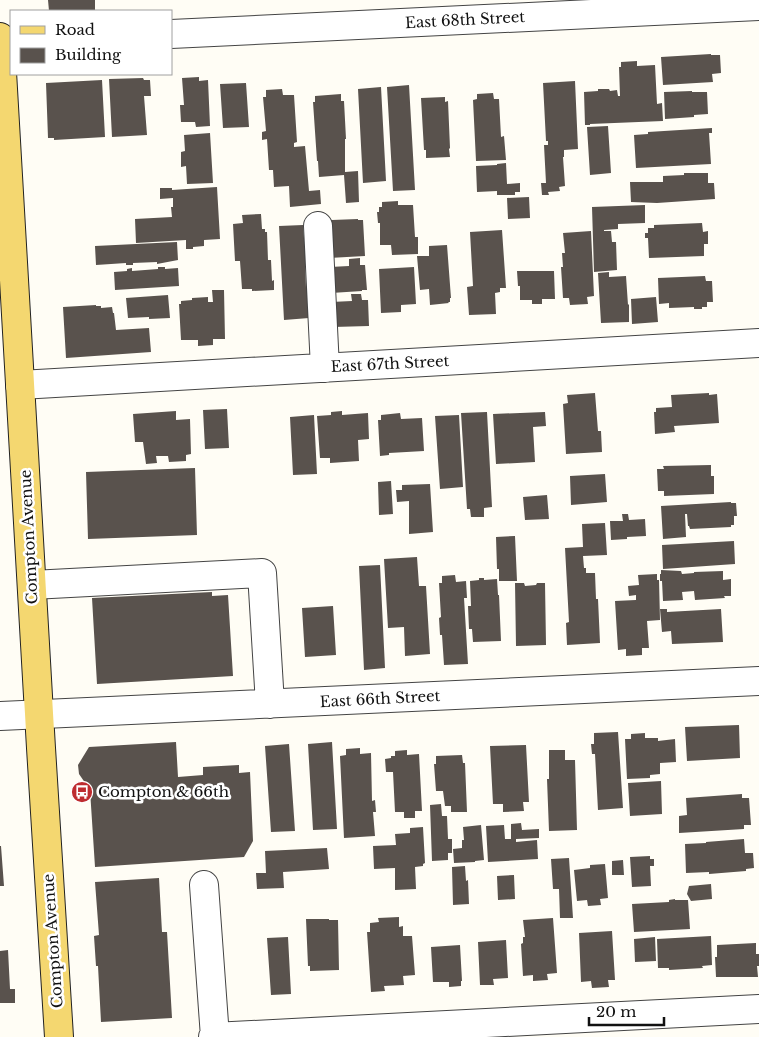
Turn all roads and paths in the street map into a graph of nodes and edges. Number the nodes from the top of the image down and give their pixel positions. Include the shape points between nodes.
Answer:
1 (759, 6) edge
2 (759, 14) edge
3 (172, 34) edge
4 (0, 37) edge
5 (0, 43) edge
6 (318, 226) dead end
7 (6, 250) edge
8 (759, 343) edge
9 (325, 368) junction
10 (20, 385) junction
11 (32, 585) junction
12 (759, 680) edge
13 (270, 704) junction
14 (39, 714) junction
15 (0, 716) edge
16 (204, 885) dead end
17 (759, 1009) edge
18 (656, 1026) edge
19 (59, 1037) edge
20 (214, 1037) edge

1 - 2 street
1 - 3 street, East 68th Street
4 - 5 main road, Compton Avenue
5 - 7 main road, Compton Avenue
6 - 9 street
7 - 10 main road, Compton Avenue
8 - 9 street, East 67th Street
9 - 10 street, East 67th Street
10 - 11 main road, Compton Avenue
11 - 13 street via 262,573
11 - 14 main road, Compton Avenue
12 - 13 street, East 66th Street
13 - 14 street, East 66th Street
14 - 15 street, East 66th Street
14 - 19 main road, Compton Avenue
16 - 20 street
17 - 18 street
18 - 20 street

